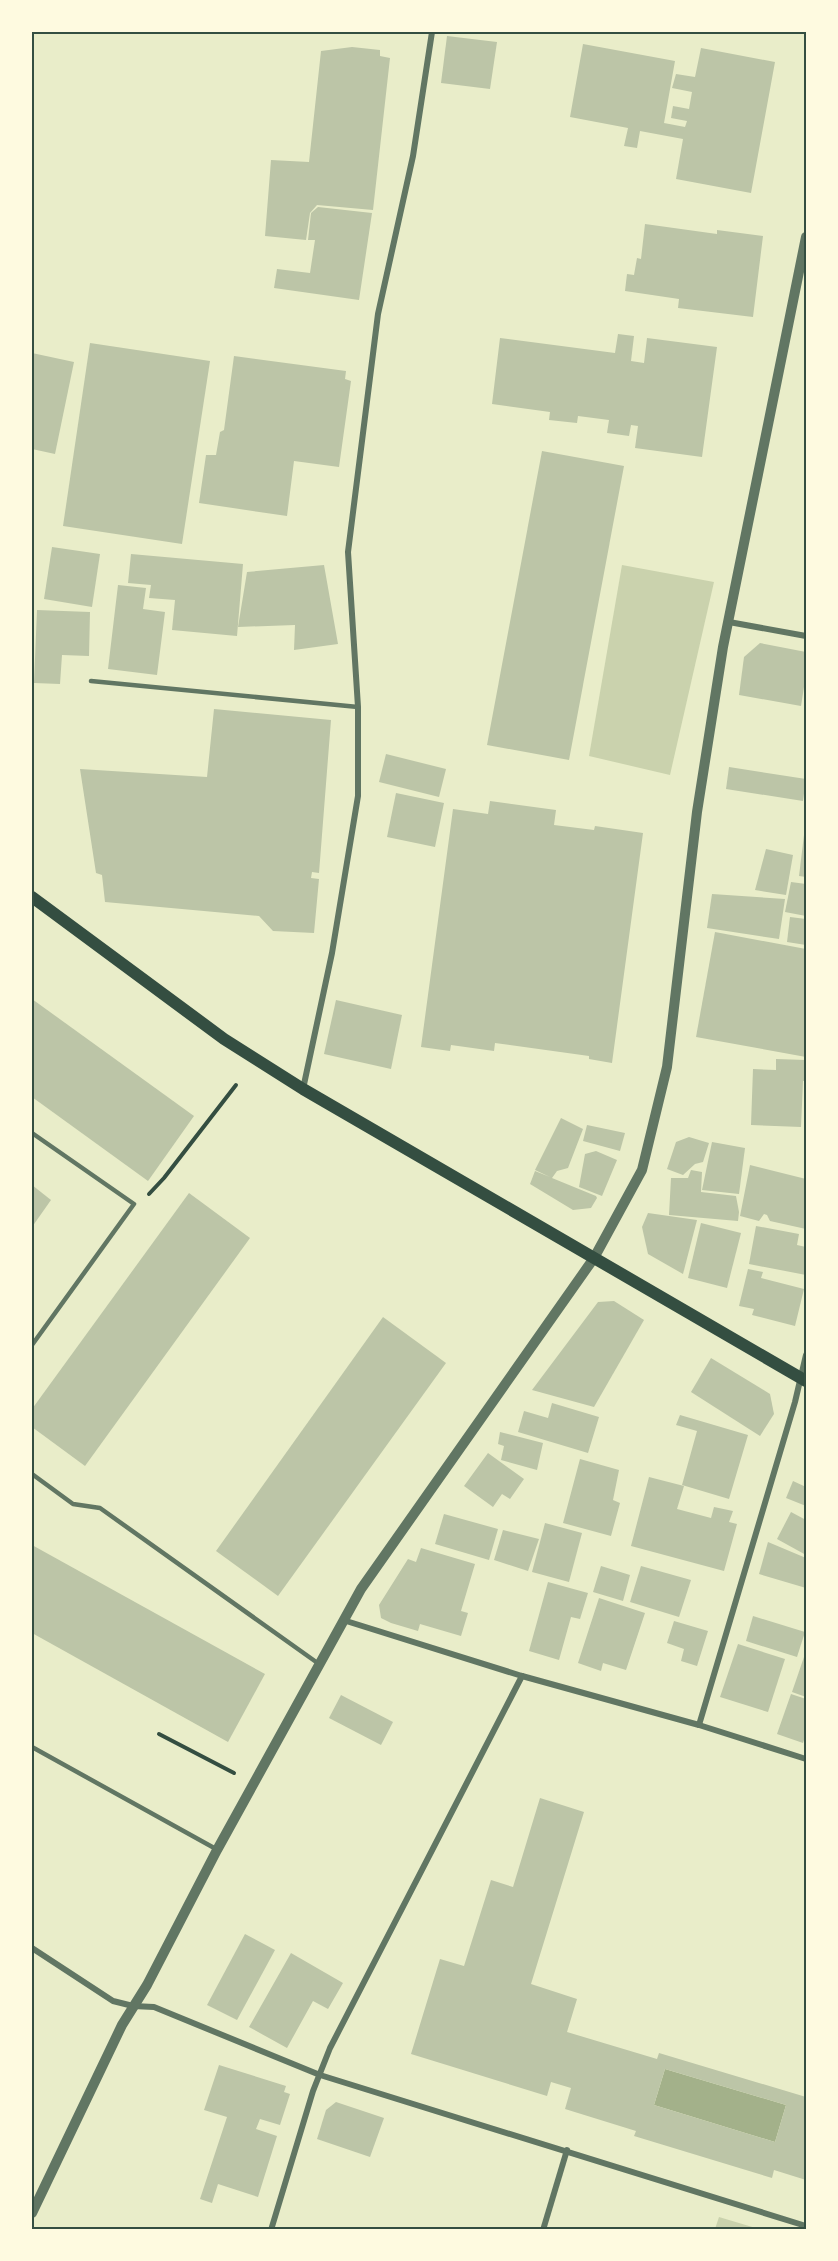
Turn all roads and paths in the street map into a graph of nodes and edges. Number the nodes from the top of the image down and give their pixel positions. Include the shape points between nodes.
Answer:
1 (432, 32) edge
2 (807, 237) edge
3 (729, 621) junction
4 (807, 636) edge
5 (91, 681) dead end
6 (358, 707) junction
7 (32, 897) edge
8 (236, 1085) dead end
9 (303, 1089) junction
10 (32, 1133) edge
11 (134, 1204) junction
12 (594, 1257) junction
13 (32, 1345) edge
14 (807, 1355) edge
15 (804, 1380) edge
16 (32, 1474) edge
17 (343, 1620) junction
18 (319, 1664) junction
19 (522, 1676) junction
20 (699, 1725) junction
21 (159, 1734) dead end
22 (32, 1747) edge
23 (807, 1759) edge
24 (234, 1773) dead end
25 (217, 1850) junction
26 (32, 1948) edge
27 (133, 2006) junction
28 (320, 2075) junction
29 (567, 2150) junction
30 (32, 2213) edge
31 (807, 2226) edge
32 (271, 2229) edge
33 (543, 2229) edge

1 - 6 street via 413,156 378,314 348,552
2 - 3 street
3 - 4 street
3 - 12 street via 697,812 667,1067 642,1170
5 - 6 lane
6 - 9 street via 358,796 332,952
7 - 9 main road via 224,1040
8 - 11 path via 158,1185
9 - 12 main road
10 - 11 lane
11 - 13 lane
12 - 15 main road
12 - 17 street
14 - 15 street
15 - 20 street
16 - 18 lane via 73,1504 100,1508
17 - 18 street
17 - 19 street
18 - 25 street
19 - 20 street
19 - 28 street via 330,2048
20 - 23 street
21 - 24 path
22 - 25 lane
25 - 27 street
26 - 27 street via 113,2001
27 - 28 street via 154,2007
27 - 30 street
28 - 29 street
28 - 32 street
29 - 31 street
29 - 33 street

